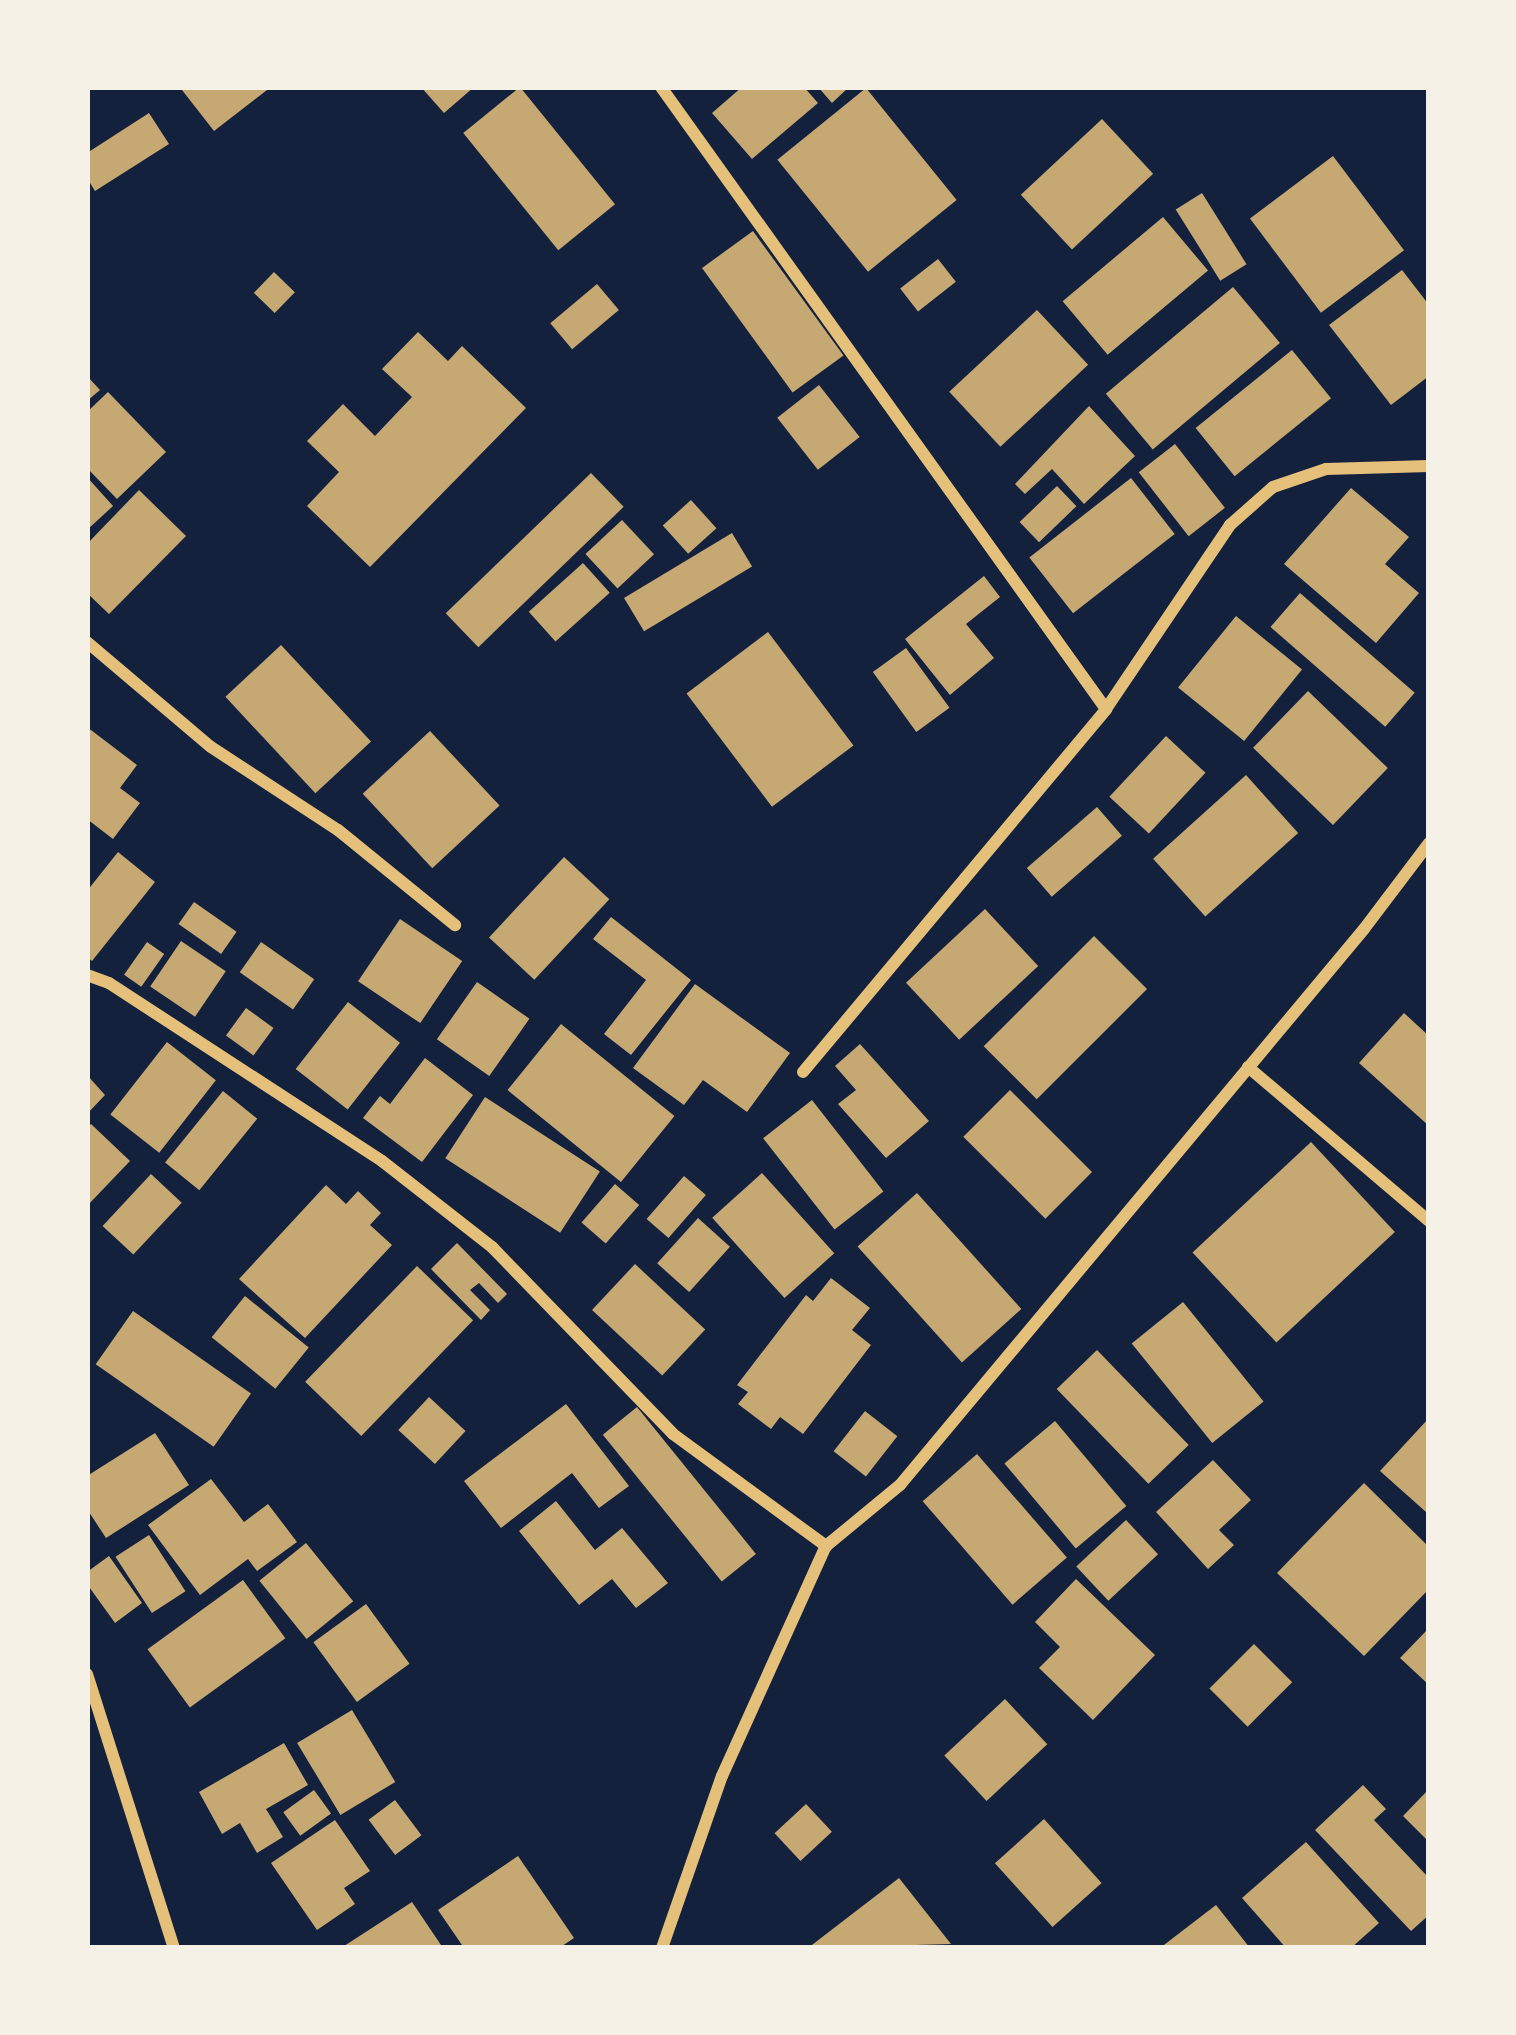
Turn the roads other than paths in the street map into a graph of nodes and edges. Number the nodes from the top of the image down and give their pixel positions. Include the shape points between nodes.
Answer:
1 (661, 87) edge
2 (1429, 466) edge
3 (87, 642) edge
4 (1106, 709) junction
5 (1429, 843) edge
6 (455, 925) dead end
7 (87, 974) edge
8 (1247, 1067) junction
9 (803, 1072) dead end
10 (1429, 1221) edge
11 (826, 1546) junction
12 (87, 1674) edge
13 (174, 1948) edge
14 (662, 1948) edge

1 - 4 street
2 - 4 street via 1325,469 1273,487 1230,524
3 - 6 street via 211,748 338,830
4 - 9 street
5 - 8 street
7 - 11 street via 382,1161 492,1247 673,1434
8 - 10 street
8 - 11 street via 900,1485
11 - 14 street via 722,1776
12 - 13 street

